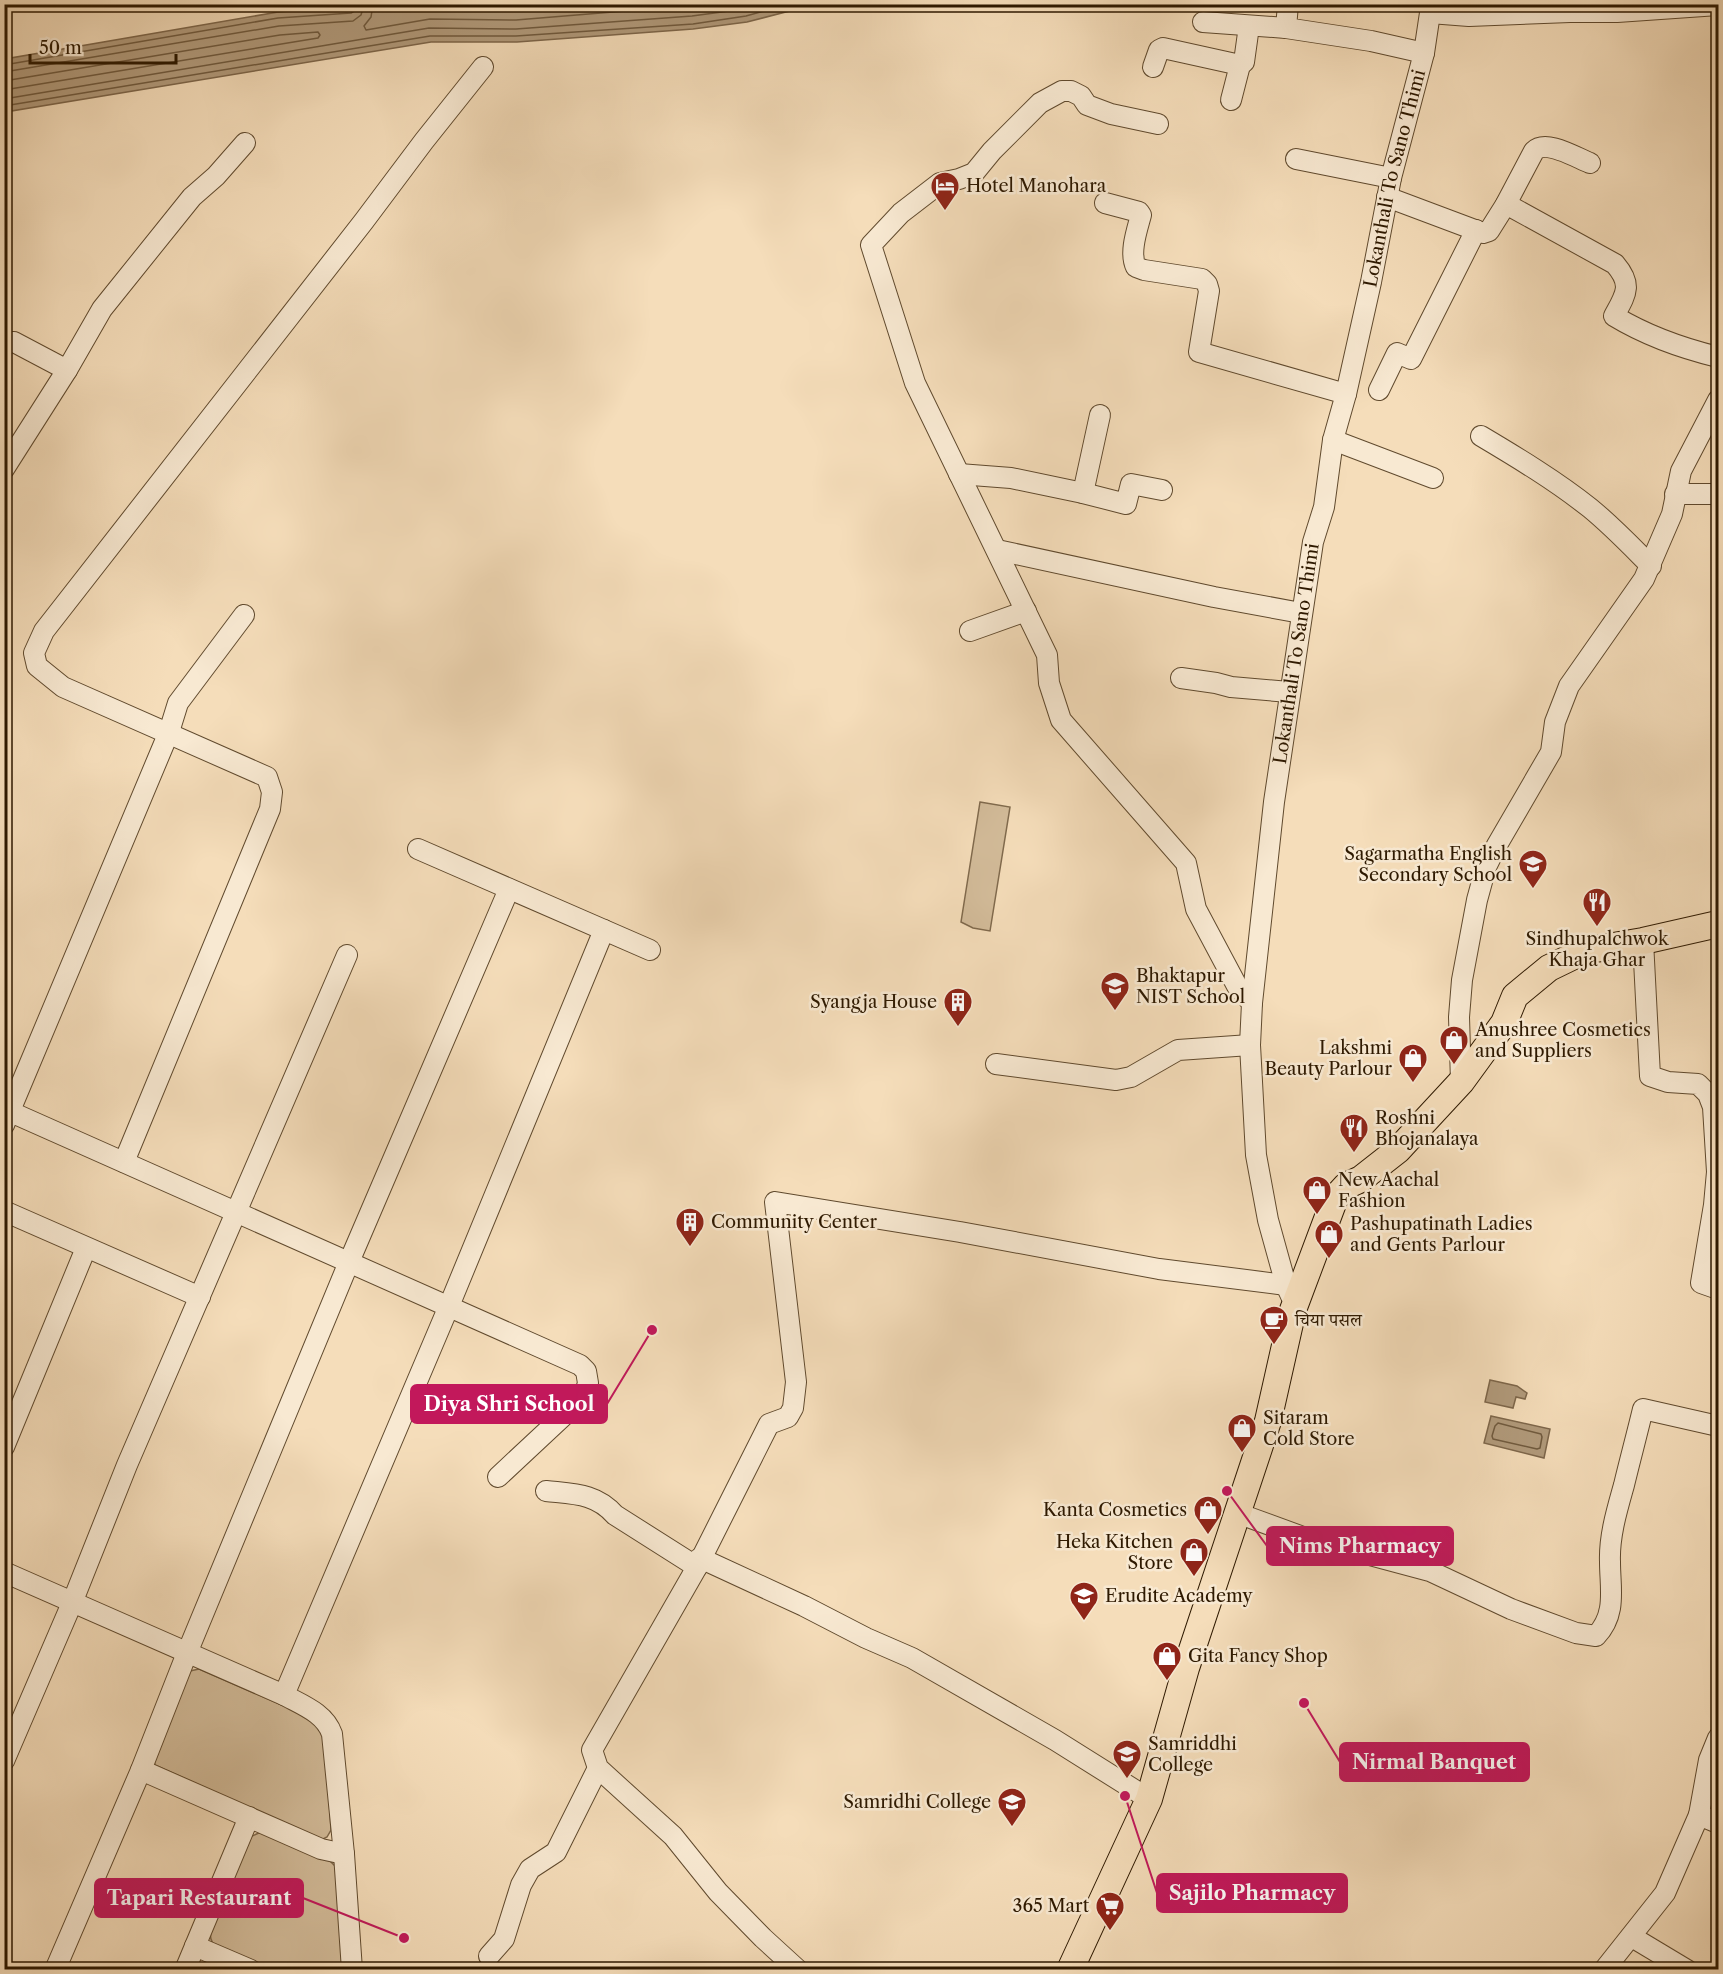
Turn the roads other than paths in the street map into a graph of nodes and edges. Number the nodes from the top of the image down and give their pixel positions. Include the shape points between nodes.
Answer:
1 (1288, 4) edge
2 (1719, 5) edge
3 (1569, 8) edge
4 (1429, 9) edge
5 (1203, 22) dead end
6 (1249, 26) junction
7 (1286, 28) junction
8 (1424, 53) junction
9 (1239, 65) junction
10 (1153, 67) dead end
11 (483, 68) dead end
12 (1232, 100) dead end
13 (1158, 124) dead end
14 (245, 143) dead end
15 (1296, 159) dead end
16 (1590, 163) dead end
17 (1391, 178) junction
18 (1387, 197) junction
19 (1105, 203) dead end
20 (1506, 204) junction
21 (1476, 230) junction
22 (4, 342) edge
23 (1719, 357) edge
24 (67, 370) junction
25 (1379, 390) dead end
26 (1346, 394) junction
27 (1719, 400) edge
28 (1100, 415) dead end
29 (1481, 436) dead end
30 (1333, 440) junction
31 (4, 469) edge
32 (959, 474) junction
33 (1433, 478) dead end
34 (1162, 490) dead end
35 (1083, 493) junction
36 (1675, 494) junction
37 (1719, 494) edge
38 (997, 549) junction
39 (1651, 566) junction
40 (1026, 611) junction
41 (1301, 613) junction
42 (244, 615) dead end
43 (970, 631) dead end
44 (1181, 678) dead end
45 (1289, 692) junction
46 (169, 732) junction
47 (418, 849) dead end
48 (509, 889) junction
49 (1719, 924) edge
50 (604, 930) junction
51 (1643, 941) junction
52 (650, 950) dead end
53 (347, 955) dead end
54 (1252, 1003) junction
55 (1250, 1045) junction
56 (996, 1064) dead end
57 (1461, 1082) junction
58 (6, 1115) edge
59 (124, 1162) junction
60 (4, 1211) edge
61 (237, 1212) junction
62 (1715, 1216) edge
63 (86, 1248) junction
64 (350, 1262) junction
65 (1286, 1285) junction
66 (1719, 1288) edge
67 (200, 1298) junction
68 (449, 1306) junction
69 (1293, 1310) junction
70 (1719, 1426) edge
71 (4, 1447) edge
72 (498, 1476) dead end
73 (546, 1491) dead end
74 (1237, 1513) junction
75 (698, 1562) junction
76 (4, 1572) edge
77 (72, 1603) junction
78 (187, 1653) junction
79 (284, 1695) junction
80 (1719, 1738) edge
81 (4, 1761) edge
82 (598, 1768) junction
83 (141, 1770) junction
84 (1149, 1799) junction
85 (1699, 1815) junction
86 (249, 1818) junction
87 (1719, 1823) edge
88 (344, 1854) junction
89 (1632, 1937) junction
90 (195, 1946) junction
91 (489, 1956) dead end
92 (55, 1970) edge
93 (185, 1970) edge
94 (251, 1970) edge
95 (352, 1970) edge
96 (798, 1970) edge
97 (1070, 1970) edge
98 (1604, 1970) edge
99 (1687, 1970) edge

1 - 7 street
2 - 3 street via 1617,12
3 - 4 street via 1468,16
4 - 8 street, Lokanthali To Sano Thimi
5 - 6 street
6 - 7 street
6 - 9 street via 1244,62
7 - 8 street
8 - 17 street, Lokanthali To Sano Thimi
9 - 10 street via 1163,48
9 - 12 street
11 - 46 street via 44,631 34,653 37,666 63,687
13 - 32 street via 1111,114 1087,105 1071,91 1062,91 1040,103 974,173 940,183 901,213 872,245 915,383
14 - 24 street via 192,197 102,309
15 - 17 street
16 - 20 street via 1548,145 1538,147
17 - 18 street, Lokanthali To Sano Thimi
18 - 21 street
18 - 26 street, Lokanthali To Sano Thimi
19 - 26 street via 1141,215 1133,261 1136,267 1202,279 1207,284 1198,352
20 - 21 street via 1489,231
20 - 23 street via 1615,264 1627,287 1614,316 1656,338
21 - 25 street via 1411,359 1397,353
22 - 24 street via 14,342
24 - 31 street
26 - 30 street, Lokanthali To Sano Thimi
27 - 36 street via 1688,456
28 - 35 street
29 - 39 street via 1590,508
30 - 33 street
30 - 41 street, Lokanthali To Sano Thimi via 1324,507 1313,542
32 - 35 street via 1011,478
32 - 38 street
34 - 35 street via 1131,484 1126,504
36 - 37 street
36 - 39 street via 1672,514
38 - 40 street
38 - 41 street
39 - 57 street via 1569,686 1555,722 1551,752 1486,867 1462,980
40 - 43 street
40 - 54 street via 1047,656 1049,683 1061,720 1186,863 1196,909 1237,986
41 - 45 street, Lokanthali To Sano Thimi
42 - 46 street via 178,703
44 - 45 street
45 - 54 street, Lokanthali To Sano Thimi
46 - 58 street
46 - 59 street via 267,777 272,792 270,809
47 - 48 street
48 - 50 street
48 - 64 street
49 - 51 main road
50 - 52 street
50 - 68 street
51 - 57 main road via 1584,951 1548,968 1515,996 1504,1023
51 - 62 street via 1650,1076 1698,1084 1708,1094 1713,1107 1717,1172
53 - 61 street
54 - 55 street, Lokanthali To Sano Thimi
55 - 56 street via 1178,1050 1131,1077 1116,1080
55 - 65 street, Lokanthali To Sano Thimi via 1256,1155
57 - 69 main road via 1398,1150 1335,1198
58 - 59 street
59 - 61 street
60 - 63 street
61 - 64 street
61 - 67 street
62 - 66 street via 1701,1283
63 - 67 street
63 - 71 street
64 - 68 street
64 - 78 street
65 - 69 street, Lokanthali To Sano Thimi
65 - 75 street via 1159,1269 775,1202 796,1382 793,1408 788,1417 769,1424
67 - 77 street
68 - 72 street via 586,1371 585,1394
68 - 79 street
69 - 74 main road via 1268,1421
70 - 74 street via 1643,1409 1614,1521 1611,1603 1605,1627 1596,1636 1576,1633 1522,1613 1430,1572 1304,1537
73 - 75 street via 598,1500 615,1515
74 - 84 main road via 1186,1668
75 - 82 street via 592,1750
75 - 84 street via 804,1606 912,1658
76 - 77 street
77 - 78 street
77 - 81 street
78 - 79 street
78 - 83 street
79 - 88 street via 330,1726
80 - 85 street via 1709,1761
82 - 91 street via 556,1852 530,1869 504,1939
82 - 96 street via 672,1836 718,1892
83 - 86 street
83 - 92 street
84 - 97 main road
85 - 87 street
85 - 89 street via 1665,1893
86 - 88 street via 321,1849
86 - 90 street
88 - 95 street
89 - 98 street
89 - 99 street
90 - 93 street
90 - 94 street

